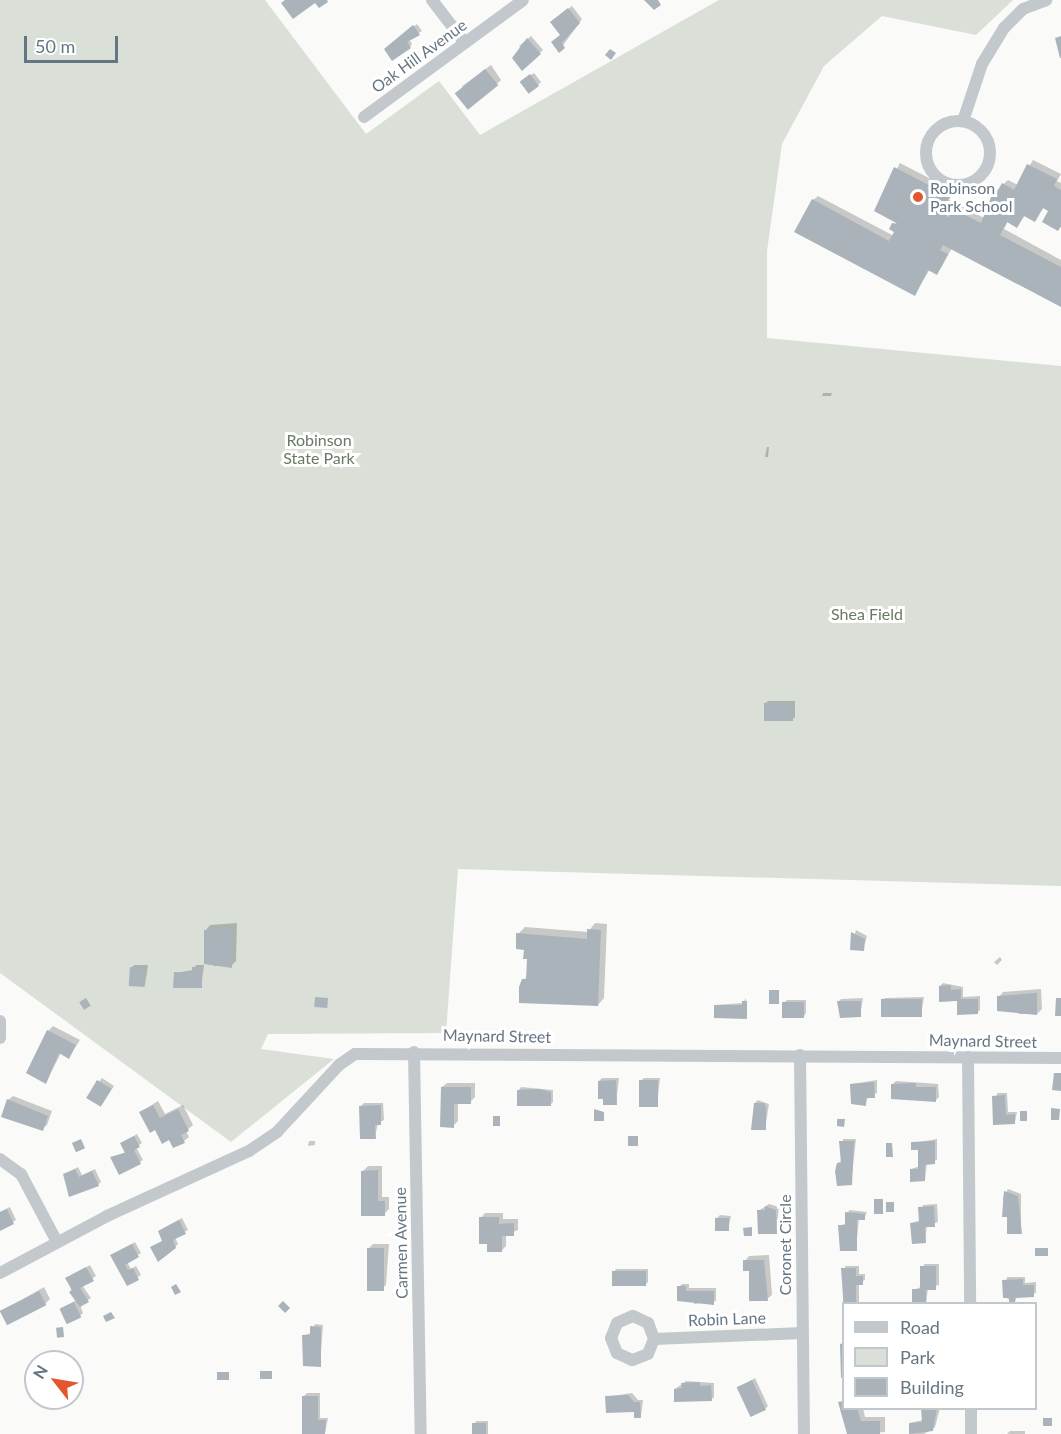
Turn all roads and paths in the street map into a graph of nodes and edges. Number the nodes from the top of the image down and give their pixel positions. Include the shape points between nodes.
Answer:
1 (432, 0) edge
2 (523, 0) edge
3 (1046, 0) edge
4 (465, 43) junction
5 (364, 117) dead end
6 (963, 121) junction
7 (0, 1021) edge
8 (0, 1038) edge
9 (414, 1052) junction
10 (800, 1055) junction
11 (968, 1057) junction
12 (1061, 1058) edge
13 (0, 1159) edge
14 (57, 1242) junction
15 (0, 1273) edge
16 (970, 1302) edge
17 (802, 1333) junction
18 (654, 1339) dead end
19 (971, 1410) edge
20 (421, 1434) edge
21 (804, 1434) edge
22 (971, 1434) edge

1 - 4 street
2 - 4 street, Oak Hill Avenue
3 - 6 street via 1023,9 1005,28 982,64
4 - 5 street, Oak Hill Avenue
6 - 6 street via 984,134 990,159 975,180 950,184 930,169 926,147 938,128
7 - 8 street
9 - 10 street, Maynard Street
9 - 14 street, Maynard Street via 355,1054 339,1065 277,1132 249,1151
9 - 20 street, Carmen Avenue
10 - 11 street, Maynard Street
10 - 17 street, Coronet Circle
11 - 12 street, Maynard Street
11 - 16 street
13 - 14 street via 21,1173
14 - 15 street, Maynard Street
17 - 18 street, Robin Lane
17 - 21 street, Coronet Circle
19 - 22 street

